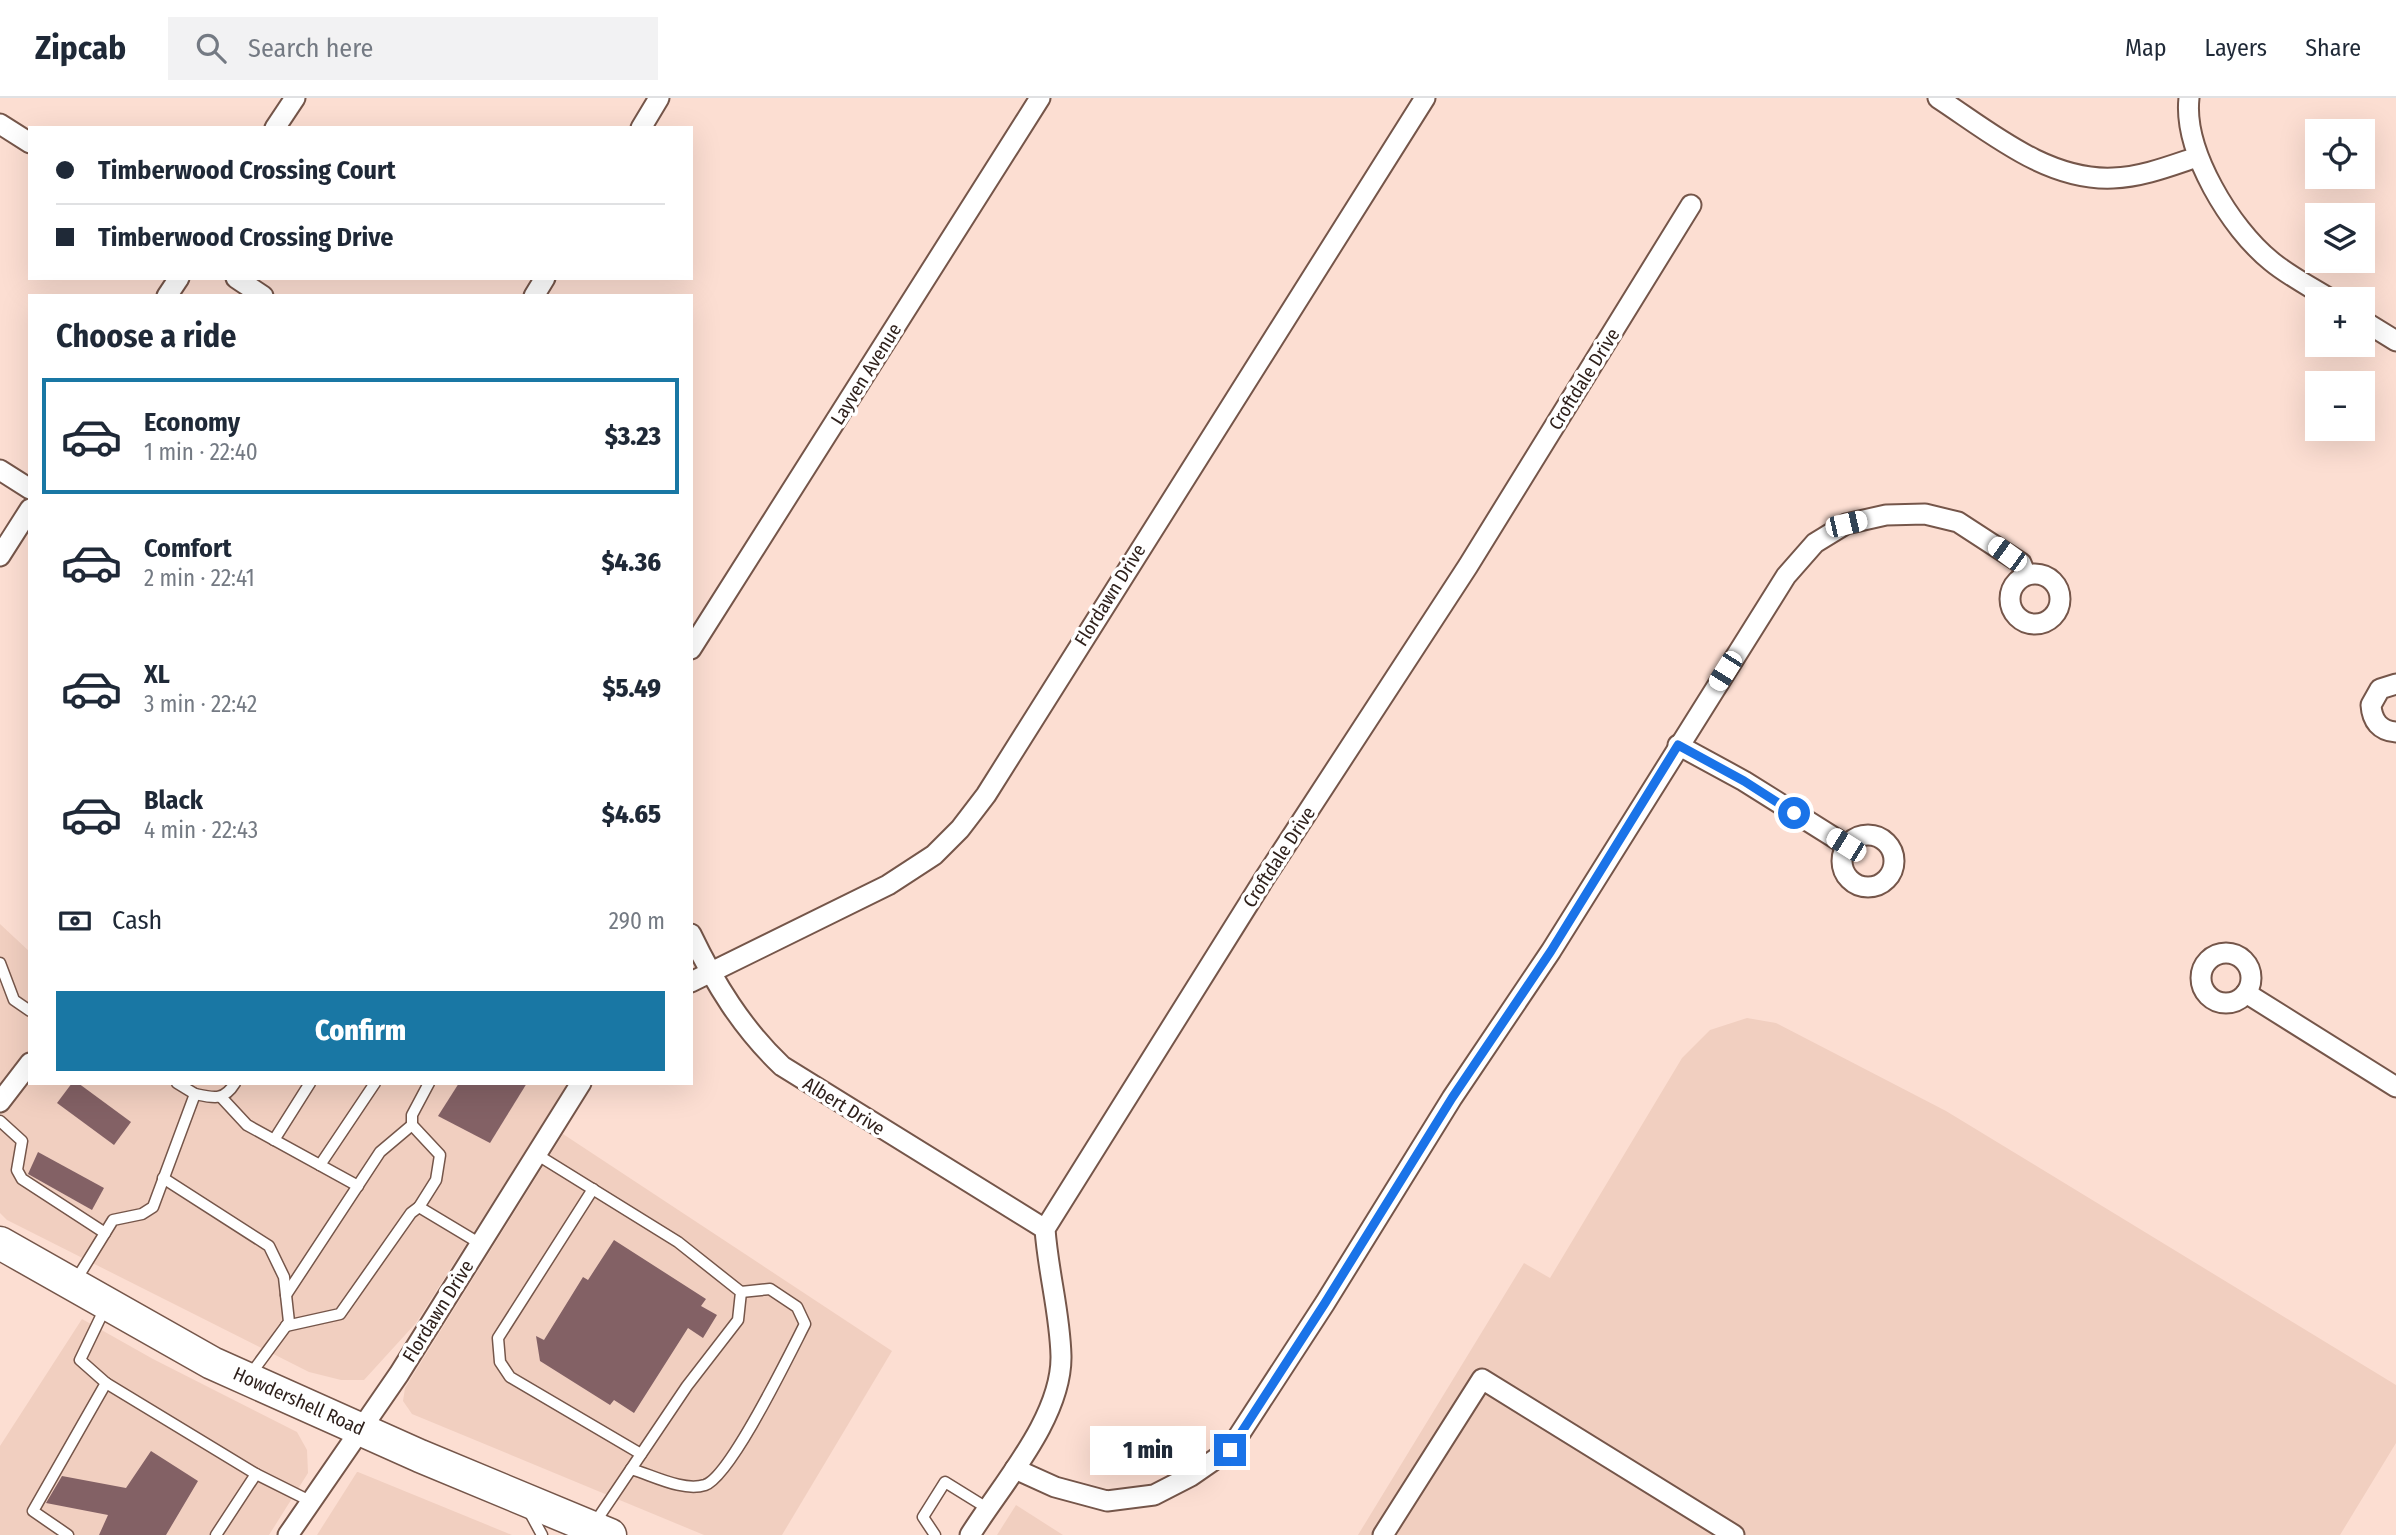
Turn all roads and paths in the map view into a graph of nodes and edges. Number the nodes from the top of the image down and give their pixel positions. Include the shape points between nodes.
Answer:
1 (295, 98) edge
2 (659, 98) edge
3 (1040, 98) edge
4 (1425, 98) edge
5 (1938, 98) edge
6 (2189, 98) edge
7 (0, 124) edge
8 (276, 126) edge
9 (641, 126) edge
10 (28, 142) edge
11 (2197, 157) junction
12 (1692, 205) dead end
13 (239, 280) edge
14 (2311, 287) edge
15 (260, 294) edge
16 (2375, 328) edge
17 (2396, 341) edge
18 (0, 470) edge
19 (28, 488) edge
20 (28, 512) edge
21 (0, 555) edge
22 (2026, 575) dead end
23 (693, 646) edge
24 (2396, 684) edge
25 (2396, 732) edge
26 (1678, 745) junction
27 (1846, 845) dead end
28 (693, 938) edge
29 (0, 963) edge
30 (710, 972) junction
31 (2, 979) edge
32 (693, 981) edge
33 (2246, 993) dead end
34 (28, 1010) edge
35 (28, 1066) edge
36 (180, 1085) edge
37 (234, 1085) edge
38 (309, 1085) edge
39 (374, 1085) edge
40 (428, 1085) edge
41 (580, 1085) edge
42 (2396, 1087) edge
43 (195, 1094) junction
44 (221, 1097) junction
45 (0, 1102) edge
46 (0, 1121) edge
47 (412, 1125) junction
48 (274, 1140) junction
49 (536, 1154) junction
50 (320, 1165) junction
51 (163, 1178) junction
52 (358, 1186) junction
53 (593, 1189) junction
54 (419, 1207) junction
55 (1045, 1229) junction
56 (105, 1233) junction
57 (0, 1243) edge
58 (479, 1243) junction
59 (73, 1284) junction
60 (741, 1292) junction
61 (286, 1295) junction
62 (107, 1304) junction
63 (286, 1326) junction
64 (247, 1378) junction
65 (106, 1383) junction
66 (359, 1428) junction
67 (641, 1454) junction
68 (631, 1469) junction
69 (1015, 1469) junction
70 (256, 1474) junction
71 (523, 1498) junction
72 (310, 1501) junction
73 (987, 1508) junction
74 (601, 1531) edge
75 (68, 1535) edge
76 (216, 1535) edge
77 (288, 1535) edge
78 (542, 1535) edge
79 (935, 1535) edge
80 (970, 1535) edge
81 (1383, 1535) edge
82 (1734, 1535) edge

1 - 8 street
2 - 9 street
3 - 23 street, Layven Avenue
4 - 30 street, Flordawn Drive via 986,795 960,829 934,855 887,885
5 - 11 street via 2045,165 2081,175 2112,178 2154,172
6 - 11 street
7 - 10 street
11 - 14 street via 2242,234 2272,262
12 - 55 street, Croftdale Drive
13 - 15 street
16 - 17 street
18 - 19 street
20 - 21 street
22 - 26 street via 2021,563 1958,522 1925,514 1886,514 1846,524 1815,543 1786,576
24 - 25 street via 2380,689 2371,705 2376,723 2383,730
26 - 27 street
26 - 69 street via 1230,1450 1154,1495 1107,1501 1055,1487
28 - 30 street, Albert Drive
29 - 31 lane
30 - 32 street, Flordawn Drive
30 - 55 street, Albert Drive via 756,1042 782,1066
31 - 34 lane via 14,1000
33 - 42 street
35 - 45 street
36 - 43 lane
37 - 44 lane
38 - 48 lane
39 - 50 lane
40 - 47 lane via 412,1115
41 - 49 street, Flordawn Drive
43 - 44 lane
43 - 51 lane
44 - 48 lane via 247,1125
46 - 56 lane via 22,1141 17,1170 22,1180
47 - 52 lane via 380,1152
47 - 54 lane via 440,1155 436,1180
48 - 50 lane
49 - 53 lane
49 - 58 street, Flordawn Drive
50 - 52 lane
51 - 56 lane via 153,1207 113,1220
51 - 61 lane via 269,1246 284,1277
52 - 61 lane
53 - 60 lane via 678,1242
53 - 67 lane via 498,1338 500,1362 510,1377
54 - 58 lane
54 - 63 lane via 340,1314
55 - 69 street via 1061,1359 1056,1390
56 - 59 lane
57 - 59 main road, Howdershell Road
58 - 66 street, Flordawn Drive via 399,1374
59 - 62 main road, Howdershell Road
60 - 67 lane via 738,1320
60 - 68 lane via 770,1289 797,1307 805,1324 722,1472 706,1485 684,1486
61 - 63 lane
62 - 64 main road, Howdershell Road
62 - 65 lane via 80,1360
63 - 64 lane
64 - 66 main road, Howdershell Road
65 - 70 lane
65 - 75 lane via 33,1511
66 - 71 main road, Howdershell Road
66 - 72 street, Flordawn Drive
67 - 68 lane
68 - 74 lane
69 - 73 street
70 - 72 lane
70 - 76 lane
71 - 74 main road, Howdershell Road
71 - 78 lane
72 - 77 street, Flordawn Drive
73 - 79 lane via 945,1482 923,1517
73 - 80 street
81 - 82 street via 1482,1379

